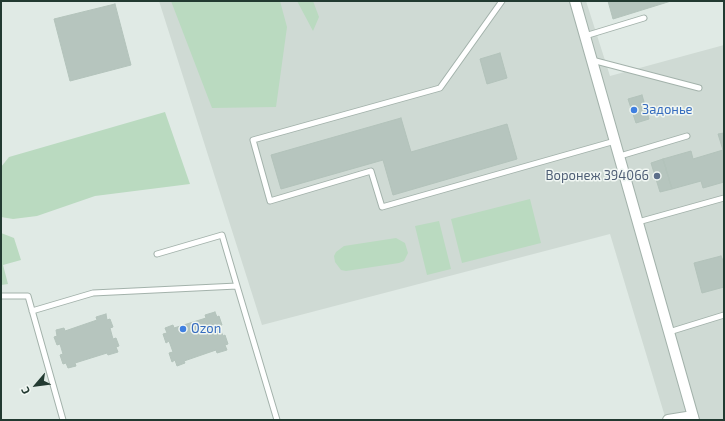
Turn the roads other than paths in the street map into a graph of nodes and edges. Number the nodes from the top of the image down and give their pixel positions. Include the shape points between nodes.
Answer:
1 (502, 1) edge
2 (575, 1) edge
3 (644, 18) dead end
4 (585, 36) junction
5 (592, 60) junction
6 (699, 88) dead end
7 (687, 136) dead end
8 (616, 141) junction
9 (620, 156) junction
10 (724, 198) edge
11 (638, 222) junction
12 (158, 254) dead end
13 (237, 286) junction
14 (1, 296) edge
15 (32, 311) junction
16 (724, 316) edge
17 (668, 333) junction
18 (694, 418) edge
19 (63, 420) edge
20 (277, 420) edge
21 (668, 420) edge

1 - 8 lane via 440,88 252,140 270,201 371,171 382,207
2 - 4 street
3 - 4 lane
4 - 5 street
5 - 6 lane
5 - 8 street
7 - 9 lane
8 - 9 street
9 - 11 street
10 - 11 lane
11 - 17 street
12 - 13 lane via 222,235
13 - 15 lane via 94,293
13 - 20 lane
14 - 15 lane via 28,296
15 - 19 lane
16 - 17 lane
17 - 18 street
18 - 21 street

